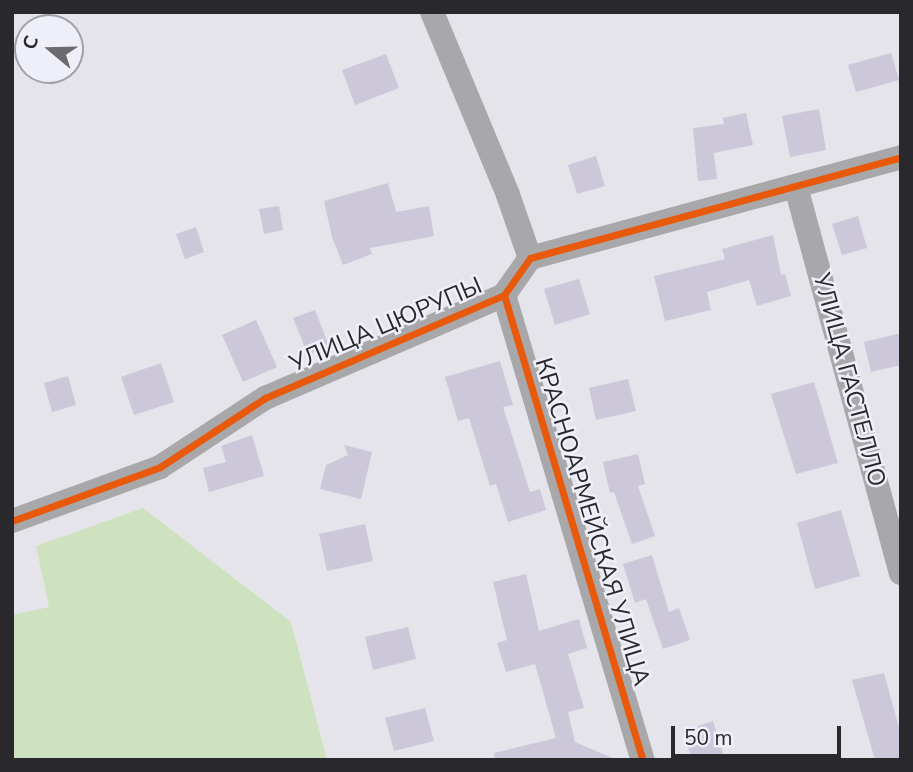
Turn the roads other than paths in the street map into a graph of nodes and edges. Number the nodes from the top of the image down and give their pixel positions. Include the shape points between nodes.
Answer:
1 (432, 12) edge
2 (901, 157) edge
3 (796, 187) junction
4 (530, 258) junction
5 (504, 295) junction
6 (12, 522) edge
7 (901, 573) edge
8 (643, 760) edge

1 - 4 street
2 - 3 street
3 - 4 street
3 - 7 street, УЛИЦА ГАСТЕЛЛО
4 - 5 street, УЛИЦА ЦЮРУПЫ
5 - 6 street, УЛИЦА ЦЮРУПЫ via 265,398 160,467
5 - 8 street, КРАСНОАРМЕЙСКАЯ УЛИЦА

